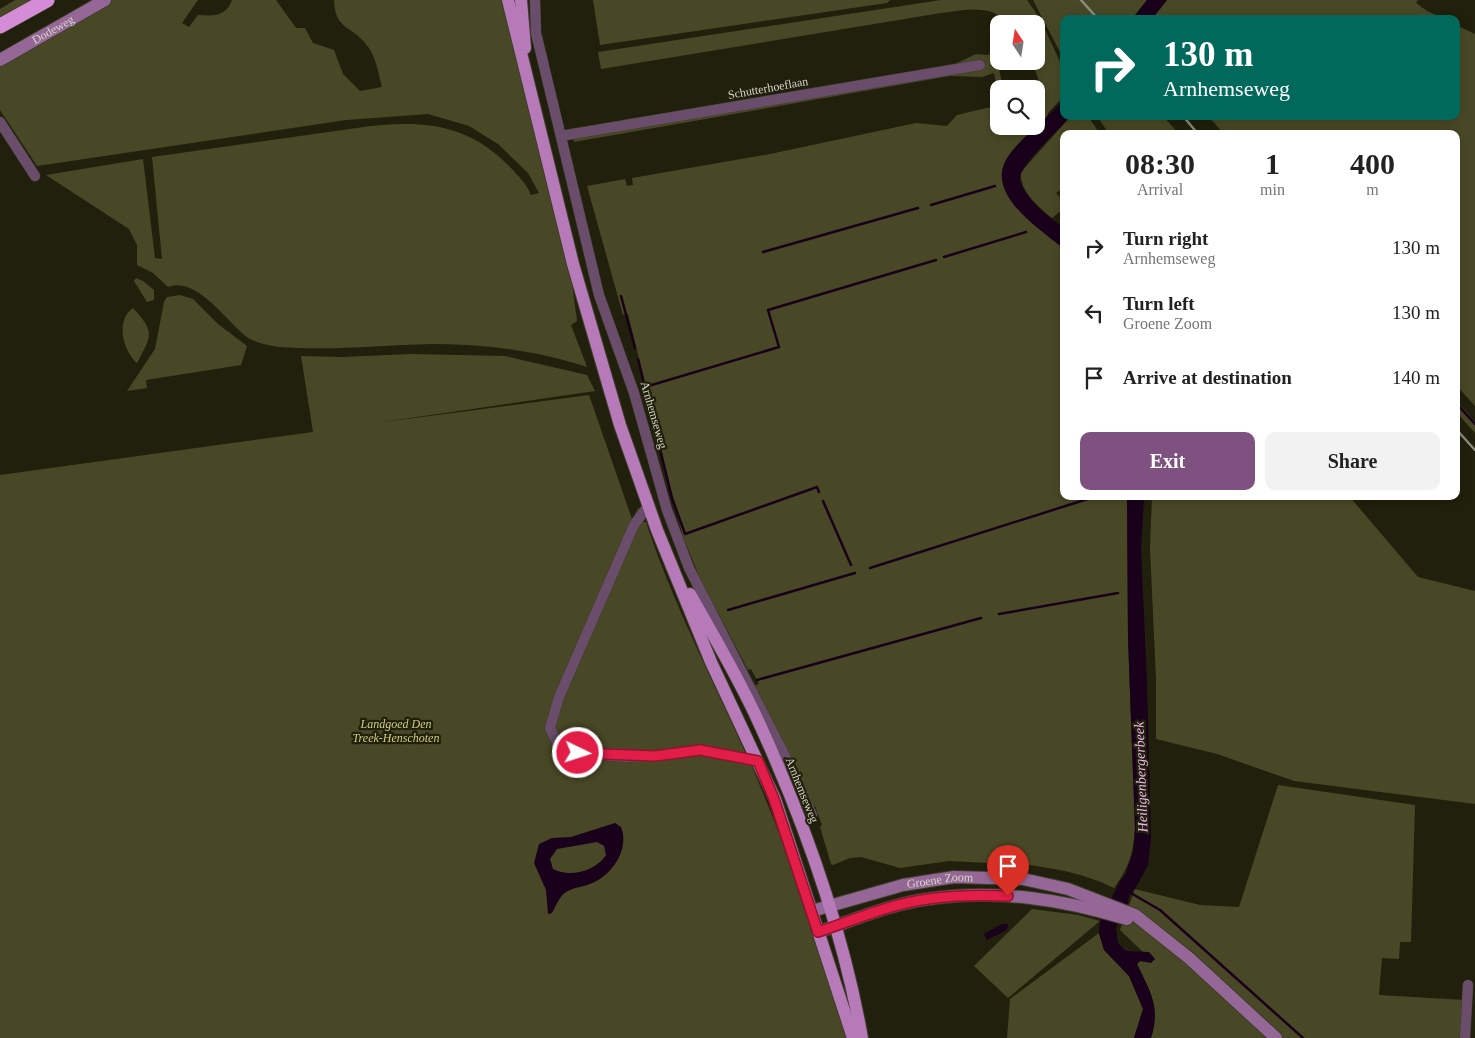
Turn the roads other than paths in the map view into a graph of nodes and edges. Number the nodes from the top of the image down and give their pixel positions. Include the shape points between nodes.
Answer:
1 (48, 0) edge
2 (105, 0) edge
3 (508, 0) edge
4 (521, 0) edge
5 (535, 0) edge
6 (0, 26) edge
7 (0, 60) edge
8 (980, 65) dead end
9 (527, 70) junction
10 (0, 122) edge
11 (560, 136) junction
12 (35, 176) dead end
13 (648, 506) junction
14 (661, 542) junction
15 (758, 761) junction
16 (812, 816) dead end
17 (1083, 899) junction
18 (828, 906) junction
19 (812, 911) junction
20 (834, 926) junction
21 (818, 932) junction
22 (1468, 985) dead end
23 (853, 1038) edge
24 (862, 1038) edge
25 (1276, 1038) edge
26 (1465, 1038) edge

1 - 6 highway
2 - 7 main road, Dodeweg
3 - 9 main road, Arnhemseweg
4 - 9 main road, Arnhemseweg
5 - 11 street, Arnhemseweg via 536,34
8 - 11 street, Schutterhoeflaan
9 - 13 main road, Arnhemseweg via 599,358
10 - 12 street
11 - 16 street, Arnhemseweg via 597,288 634,393 667,510 689,568
13 - 14 main road, Arnhemseweg
13 - 15 street via 634,526 596,607 558,696 550,728 559,747 578,753 655,756 700,750
14 - 15 main road, Arnhemseweg via 711,662
14 - 18 main road, Arnhemseweg via 760,724 805,832
15 - 19 main road, Arnhemseweg
17 - 18 main road, Groene Zoom via 1023,879 954,877 903,884
17 - 20 main road, Groene Zoom via 969,895 927,899 890,907
17 - 25 main road, Groene Zoom via 1153,928
18 - 19 main road, Groene Zoom
18 - 20 main road, Arnhemseweg
19 - 21 main road, Arnhemseweg
20 - 21 main road, Groene Zoom
20 - 24 main road, Arnhemseweg
21 - 23 main road, Arnhemseweg
22 - 26 street

